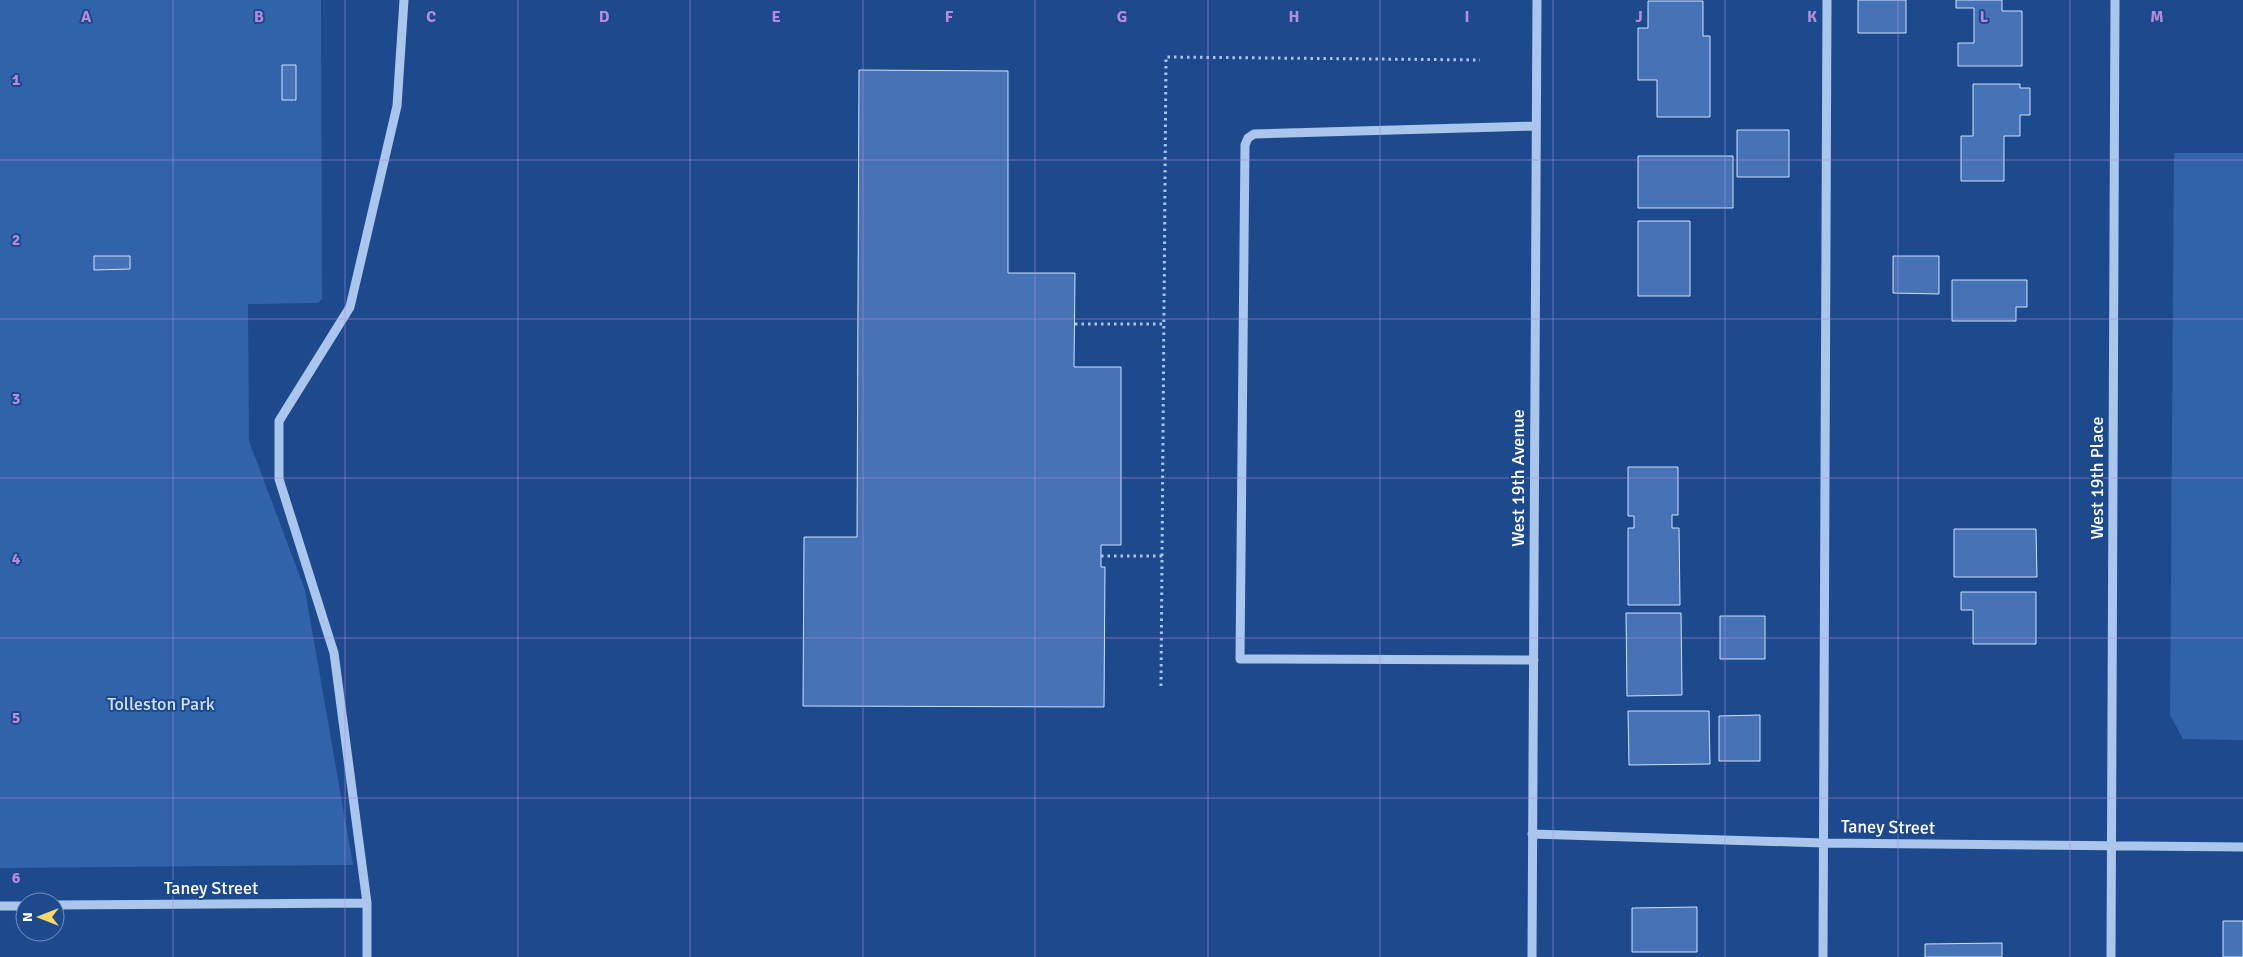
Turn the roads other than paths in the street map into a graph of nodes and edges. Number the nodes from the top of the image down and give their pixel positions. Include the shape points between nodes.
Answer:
1 (404, 0) edge
2 (1537, 0) edge
3 (1827, 0) edge
4 (2115, 0) edge
5 (1536, 126) junction
6 (1534, 660) junction
7 (1532, 834) junction
8 (1823, 843) junction
9 (2112, 846) junction
10 (2243, 847) edge
11 (367, 903) junction
12 (65, 905) edge
13 (0, 906) edge
14 (15, 906) edge
15 (367, 957) edge
16 (1532, 957) edge
17 (1823, 957) edge
18 (2111, 957) edge

1 - 11 street via 397,106 350,307 278,421 279,479 334,653
2 - 5 street, West 19th Avenue
3 - 8 street
4 - 9 street, West 19th Place
5 - 6 street, West 19th Avenue
5 - 6 street via 1254,134 1248,138 1245,145 1240,649 1240,659
6 - 7 street, West 19th Avenue
7 - 8 street, Taney Street
7 - 16 street, West 19th Avenue
8 - 9 street, Taney Street
8 - 17 street
9 - 10 street, Taney Street
9 - 18 street, West 19th Place
11 - 12 street, Taney Street
11 - 15 street
13 - 14 street

